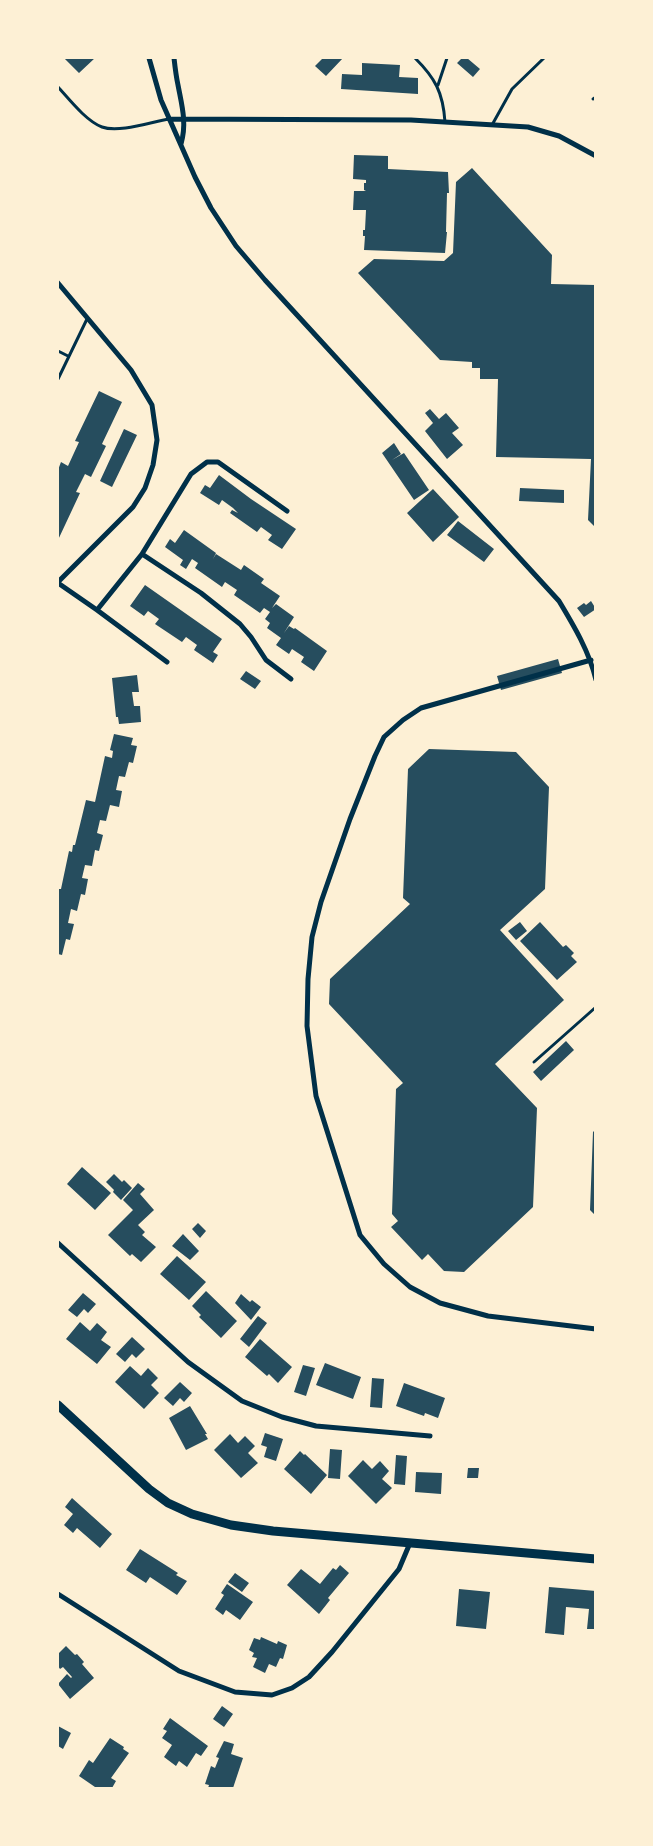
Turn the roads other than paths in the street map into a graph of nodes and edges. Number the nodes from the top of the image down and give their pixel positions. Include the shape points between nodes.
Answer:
1 (149, 58) edge
2 (174, 58) edge
3 (415, 58) edge
4 (446, 58) edge
5 (544, 58) edge
6 (437, 86) junction
7 (58, 88) edge
8 (168, 118) junction
9 (185, 118) junction
10 (445, 122) junction
11 (492, 125) junction
12 (181, 144) junction
13 (596, 156) edge
14 (58, 283) edge
15 (88, 318) junction
16 (58, 351) edge
17 (68, 356) junction
18 (58, 378) edge
19 (288, 511) dead end
20 (142, 554) junction
21 (58, 582) edge
22 (97, 610) junction
23 (591, 660) junction
24 (167, 662) dead end
25 (291, 679) dead end
26 (596, 680) edge
27 (596, 1007) edge
28 (534, 1062) dead end
29 (58, 1243) edge
30 (596, 1329) edge
31 (58, 1405) edge
32 (430, 1436) dead end
33 (410, 1542) junction
34 (596, 1558) edge
35 (58, 1594) edge

1 - 8 street
2 - 9 street
3 - 6 lane
4 - 6 lane
5 - 11 lane via 512,89
6 - 10 lane via 444,103
7 - 8 lane via 103,128 132,127
8 - 9 street
8 - 12 street
9 - 10 street
9 - 12 street
10 - 11 street
11 - 13 street via 528,127 559,136
12 - 23 street via 194,177 236,246 559,601
14 - 15 street
15 - 17 lane
15 - 21 street via 132,370 152,404 157,440 145,488 133,507
16 - 17 lane
17 - 18 lane
19 - 20 street via 218,462 208,462 191,474
20 - 22 street
20 - 25 street via 201,593 240,624 266,660
21 - 22 street
22 - 24 street
23 - 26 street
23 - 30 street via 421,708 384,738 350,819 314,928 308,979 308,1026 316,1096 336,1161 360,1235 384,1264 410,1287 440,1302 488,1316
27 - 28 lane
29 - 32 street via 188,1362 242,1402 316,1426
31 - 33 street via 149,1489 168,1503 192,1514 230,1525 274,1531
33 - 34 street
33 - 35 street via 399,1569 332,1652 309,1677 272,1695 235,1692 179,1671

